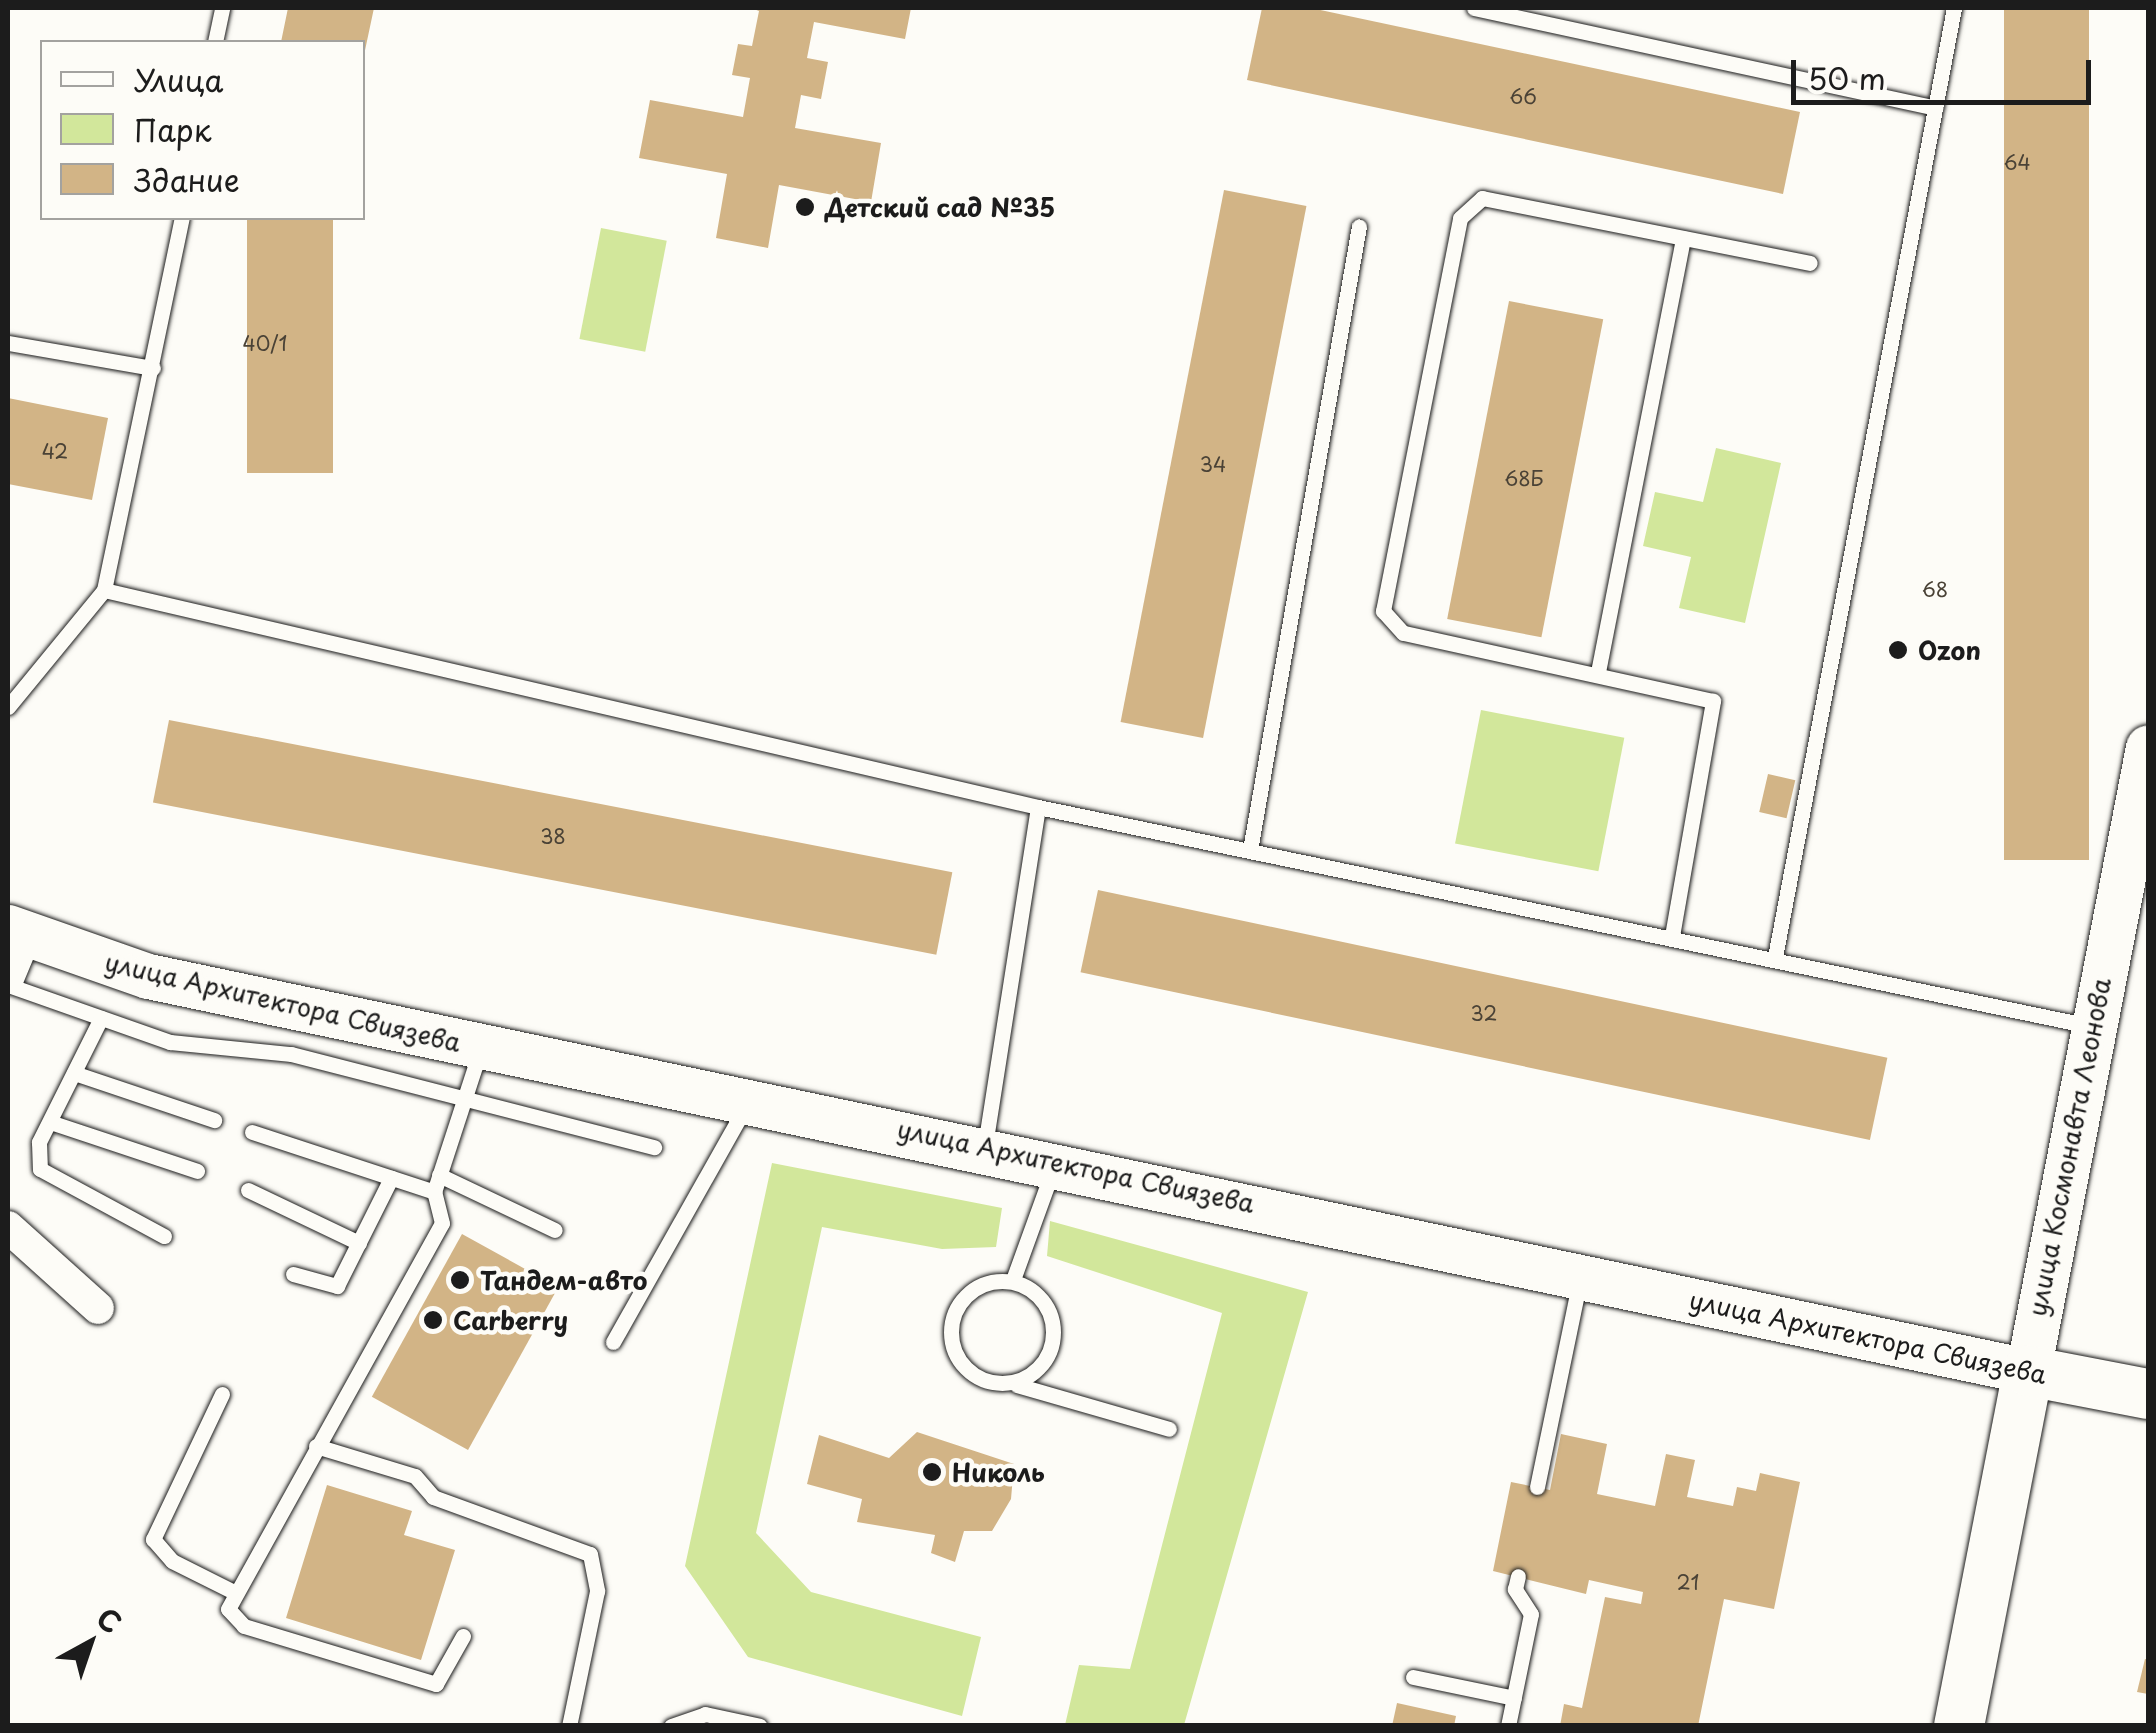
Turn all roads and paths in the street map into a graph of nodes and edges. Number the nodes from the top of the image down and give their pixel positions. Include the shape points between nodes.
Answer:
1 (222, 8) edge
2 (1474, 8) edge
3 (1954, 8) edge
4 (215, 40) edge
5 (1935, 108) junction
6 (182, 220) edge
7 (1359, 226) dead end
8 (1683, 238) junction
9 (1810, 263) dead end
10 (8, 344) edge
11 (153, 368) junction
12 (104, 590) junction
13 (1598, 672) junction
14 (8, 707) edge
15 (2148, 746) edge
16 (1038, 807) junction
17 (1250, 850) junction
18 (17, 931) edge
19 (1672, 936) junction
20 (1775, 957) junction
21 (8, 982) edge
22 (101, 1018) junction
23 (2090, 1026) junction
24 (481, 1048) junction
25 (74, 1073) junction
26 (464, 1099) junction
27 (750, 1100) junction
28 (214, 1120) dead end
29 (50, 1122) junction
30 (252, 1132) dead end
31 (985, 1146) junction
32 (654, 1147) dead end
33 (1056, 1160) junction
34 (197, 1171) dead end
35 (439, 1175) junction
36 (391, 1178) junction
37 (248, 1190) dead end
38 (434, 1192) junction
39 (8, 1227) edge
40 (556, 1230) dead end
41 (164, 1236) dead end
42 (360, 1243) junction
43 (294, 1274) dead end
44 (1581, 1276) junction
45 (1014, 1277) junction
46 (98, 1308) dead end
47 (613, 1342) dead end
48 (2028, 1371) junction
49 (1018, 1385) junction
50 (222, 1394) dead end
51 (2148, 1394) edge
52 (1169, 1430) dead end
53 (316, 1446) junction
54 (1537, 1487) dead end
55 (1518, 1576) dead end
56 (234, 1592) junction
57 (462, 1636) dead end
58 (1413, 1677) dead end
59 (1514, 1698) junction
60 (569, 1726) edge
61 (671, 1726) edge
62 (760, 1726) edge
63 (1508, 1726) edge
64 (1959, 1726) edge

1 - 4 lane
2 - 5 lane
3 - 5 lane
5 - 20 lane
6 - 11 lane
7 - 17 lane
8 - 9 lane
8 - 13 lane
8 - 13 lane via 1482,198 1460,218 1383,611 1403,634
10 - 11 lane
11 - 12 lane
12 - 14 lane
12 - 16 lane
13 - 19 lane via 1713,700
15 - 23 main road, улица Космонавта Леонова
16 - 17 lane
16 - 31 lane
17 - 19 lane
18 - 21 street
18 - 24 main road, улица Архитектора Свиязева via 148,976
19 - 20 lane
20 - 23 lane
21 - 22 lane
22 - 25 lane
22 - 26 lane via 170,1042 291,1054
23 - 48 main road, улица Космонавта Леонова
24 - 26 lane
24 - 27 main road, улица Архитектора Свиязева
25 - 28 lane
25 - 29 lane
26 - 32 lane
26 - 35 lane
27 - 31 main road, улица Архитектора Свиязева
27 - 47 lane
29 - 34 lane
29 - 41 lane via 40,1169
30 - 36 lane
31 - 33 main road, улица Архитектора Свиязева
33 - 44 main road, улица Архитектора Свиязева
33 - 45 lane
35 - 38 lane
35 - 40 lane
36 - 38 lane
36 - 42 lane
37 - 42 lane
38 - 53 lane via 442,1223
39 - 46 street
42 - 43 lane via 337,1286
44 - 48 main road, улица Архитектора Свиязева
44 - 54 lane
45 - 49 lane via 1049,1315 1051,1342
45 - 49 lane via 966,1296 952,1341 969,1372
48 - 51 main road, улица Архитектора Свиязева
48 - 64 main road, улица Космонавта Леонова
49 - 52 lane
50 - 56 lane via 153,1538 172,1561
53 - 56 lane
53 - 60 lane via 415,1476 433,1497 590,1554 596,1592
55 - 59 lane via 1515,1589 1532,1614
56 - 57 lane via 228,1608 244,1626 424,1682 445,1679
58 - 59 lane
59 - 63 lane
61 - 62 lane via 705,1714

